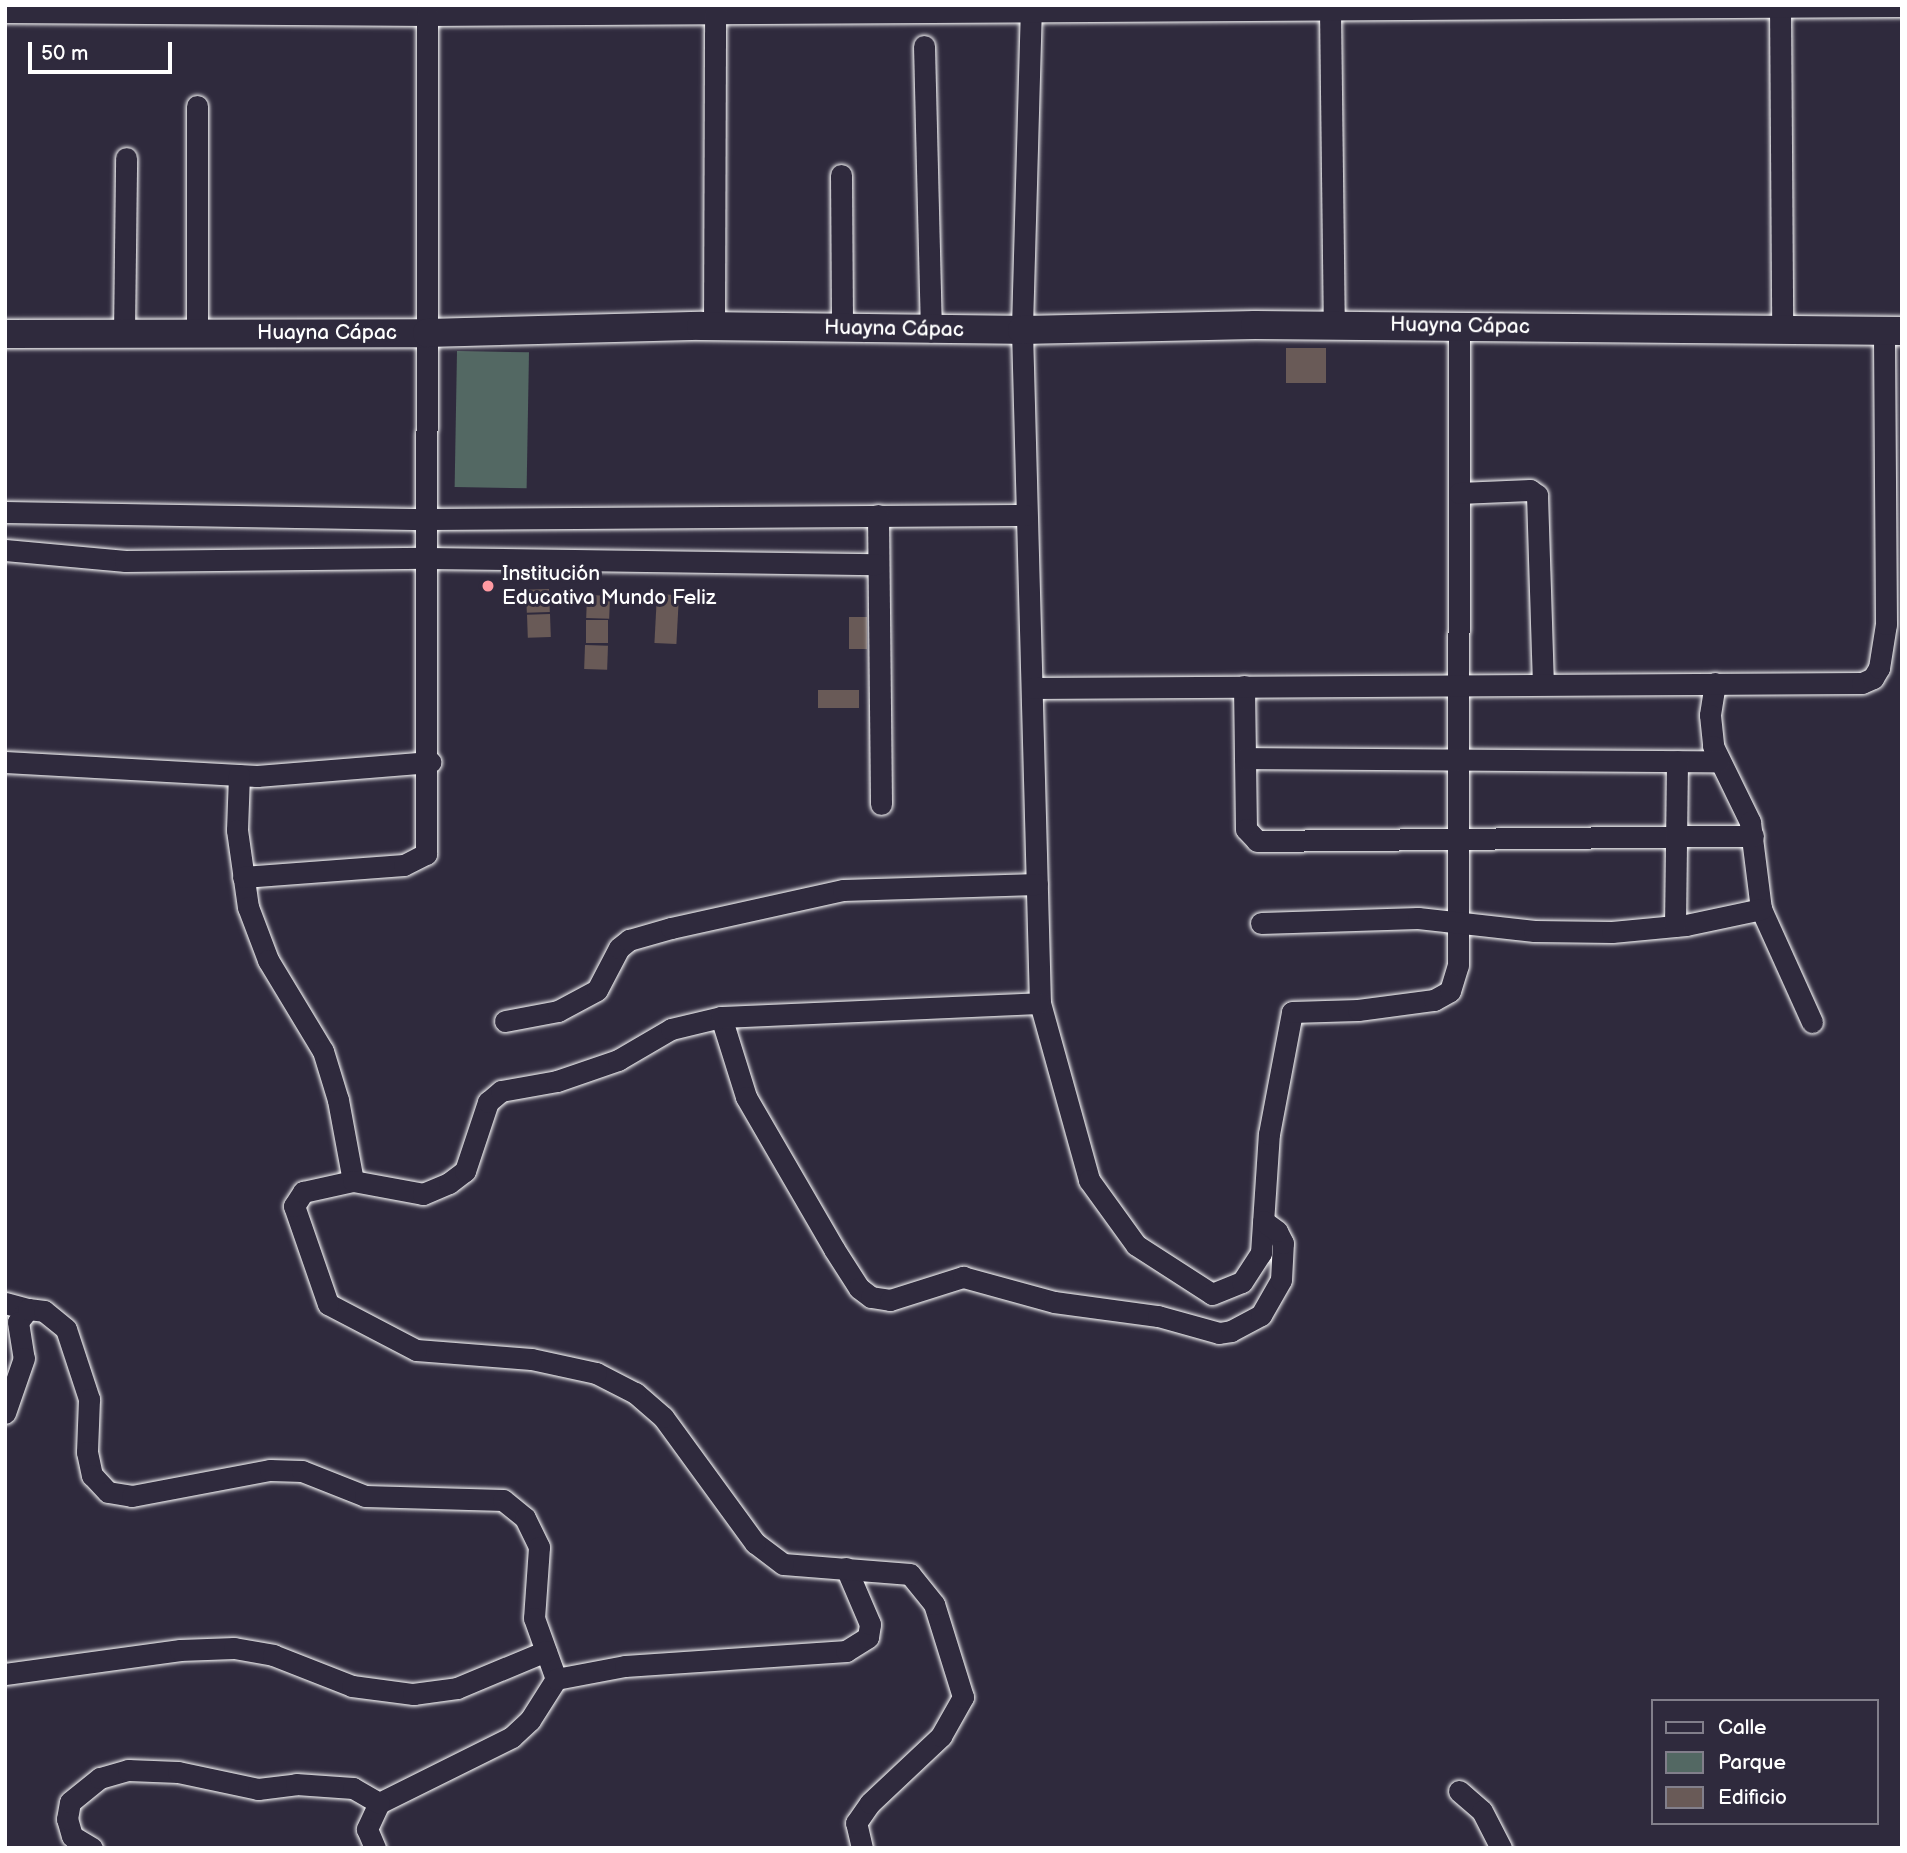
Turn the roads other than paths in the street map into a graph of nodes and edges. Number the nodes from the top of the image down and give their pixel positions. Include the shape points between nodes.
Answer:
1 (1238, 6) edge
2 (1780, 6) edge
3 (1902, 6) edge
4 (897, 7) edge
5 (1474, 7) edge
6 (1586, 7) edge
7 (1031, 8) edge
8 (157, 9) edge
9 (11, 10) edge
10 (689, 10) edge
11 (1330, 10) junction
12 (715, 13) junction
13 (427, 15) junction
14 (924, 46) dead end
15 (197, 106) dead end
16 (125, 158) dead end
17 (841, 175) dead end
18 (1334, 325) junction
19 (1459, 326) junction
20 (714, 327) junction
21 (842, 328) junction
22 (931, 329) junction
23 (1022, 330) junction
24 (1893, 331) edge
25 (1782, 332) junction
26 (197, 333) junction
27 (427, 333) junction
28 (5, 334) edge
29 (124, 334) junction
30 (1459, 493) junction
31 (5, 512) edge
32 (1025, 515) junction
33 (878, 516) junction
34 (427, 519) junction
35 (1894, 547) edge
36 (5, 550) edge
37 (428, 558) junction
38 (876, 564) junction
39 (1894, 624) edge
40 (1716, 683) junction
41 (1460, 684) junction
42 (1543, 684) junction
43 (1244, 686) junction
44 (1032, 688) junction
45 (1459, 757) junction
46 (1245, 758) junction
47 (1677, 761) junction
48 (1719, 761) junction
49 (5, 762) edge
50 (430, 762) junction
51 (239, 775) junction
52 (881, 804) dead end
53 (1677, 836) junction
54 (1753, 836) junction
55 (1459, 838) junction
56 (243, 877) junction
57 (1037, 884) junction
58 (1761, 909) junction
59 (1458, 920) junction
60 (1261, 923) dead end
61 (1675, 926) junction
62 (1040, 1003) junction
63 (721, 1017) junction
64 (505, 1021) dead end
65 (1812, 1022) dead end
66 (353, 1181) junction
67 (1263, 1221) junction
68 (5, 1303) edge
69 (28, 1309) junction
70 (5, 1413) edge
71 (846, 1568) junction
72 (546, 1651) junction
73 (5, 1674) edge
74 (556, 1679) junction
75 (1460, 1791) dead end
76 (379, 1803) junction
77 (92, 1848) edge
78 (375, 1848) edge
79 (862, 1848) edge
80 (1501, 1848) edge

1 - 7 street
1 - 11 street
2 - 3 street
2 - 6 street
2 - 25 street
4 - 7 street
4 - 12 street
5 - 6 street
5 - 11 street
7 - 23 street
8 - 9 street
8 - 13 street
10 - 12 street
10 - 13 street
11 - 18 street
12 - 20 street
13 - 27 street
14 - 22 street
15 - 26 street
16 - 29 street
17 - 21 street
18 - 19 street, Huayna Cápac
18 - 23 street, Huayna Cápac
19 - 25 street, Huayna Cápac
19 - 30 street
20 - 21 street, Huayna Cápac
20 - 27 street, Huayna Cápac
21 - 22 street, Huayna Cápac
22 - 23 street, Huayna Cápac
23 - 32 street
24 - 25 street, Huayna Cápac
24 - 35 street
26 - 27 street, Huayna Cápac
26 - 29 street, Huayna Cápac
27 - 34 street
28 - 29 street, Huayna Cápac
30 - 41 street
30 - 42 street via 1530,490 1537,495
31 - 34 street
32 - 33 street
32 - 44 street
33 - 34 street
33 - 38 street
34 - 37 street
35 - 39 street
36 - 37 street via 125,561
37 - 38 street
37 - 50 street
38 - 52 street
39 - 40 street via 1879,668 1873,678 1862,683
40 - 42 street
40 - 48 street via 1710,715
41 - 42 street
41 - 43 street
41 - 45 street
43 - 44 street
43 - 46 street
44 - 57 street
45 - 46 street
45 - 47 street
45 - 55 street
46 - 55 street via 1246,829 1257,841
47 - 48 street
47 - 53 street
48 - 54 street via 1745,808
49 - 51 street
50 - 51 street
50 - 56 street via 426,854 418,861
51 - 56 street via 237,830
53 - 54 street
53 - 55 street
53 - 61 street
54 - 58 street
55 - 59 street
56 - 66 street via 259,940 323,1051 338,1100
57 - 62 street
57 - 64 street via 843,890 683,925 629,940 619,948 602,985 563,1009
58 - 61 street
58 - 65 street
59 - 60 street
59 - 61 street via 1573,933
59 - 67 street via 1458,965 1450,991 1433,1000 1358,1010 1301,1009 1288,1018 1269,1134
62 - 63 street
62 - 67 street via 1090,1180 1136,1245 1212,1294 1242,1282 1255,1269
63 - 66 street via 671,1029 618,1060 557,1082 501,1091 488,1102 465,1171 449,1183 423,1194
63 - 67 street via 746,1097 853,1278 871,1297 890,1300 963,1276 1054,1302 1158,1316 1219,1333 1231,1331 1261,1315 1281,1280 1283,1243 1277,1231
66 - 71 street via 303,1192 294,1206 328,1304 416,1350 531,1359 596,1373 635,1393 663,1417 755,1543 783,1564
68 - 69 street
69 - 70 street via 18,1322 24,1358
69 - 72 street via 44,1311 66,1329 89,1399 87,1452 92,1475 108,1492 132,1496 281,1470 302,1471 365,1496 503,1500 525,1518 539,1547 534,1618
71 - 74 street via 870,1624 868,1637 846,1651 625,1666
71 - 79 street via 909,1574 934,1604 962,1698 941,1735 870,1803 856,1823
72 - 73 street via 457,1688 413,1694 352,1686 273,1656 234,1648 180,1650
72 - 74 street
74 - 76 street via 530,1720 512,1737
75 - 80 street via 1482,1811
76 - 77 street via 353,1788 296,1784 258,1790 178,1772 128,1770 100,1778 69,1802 72,1836
76 - 78 street via 368,1829

